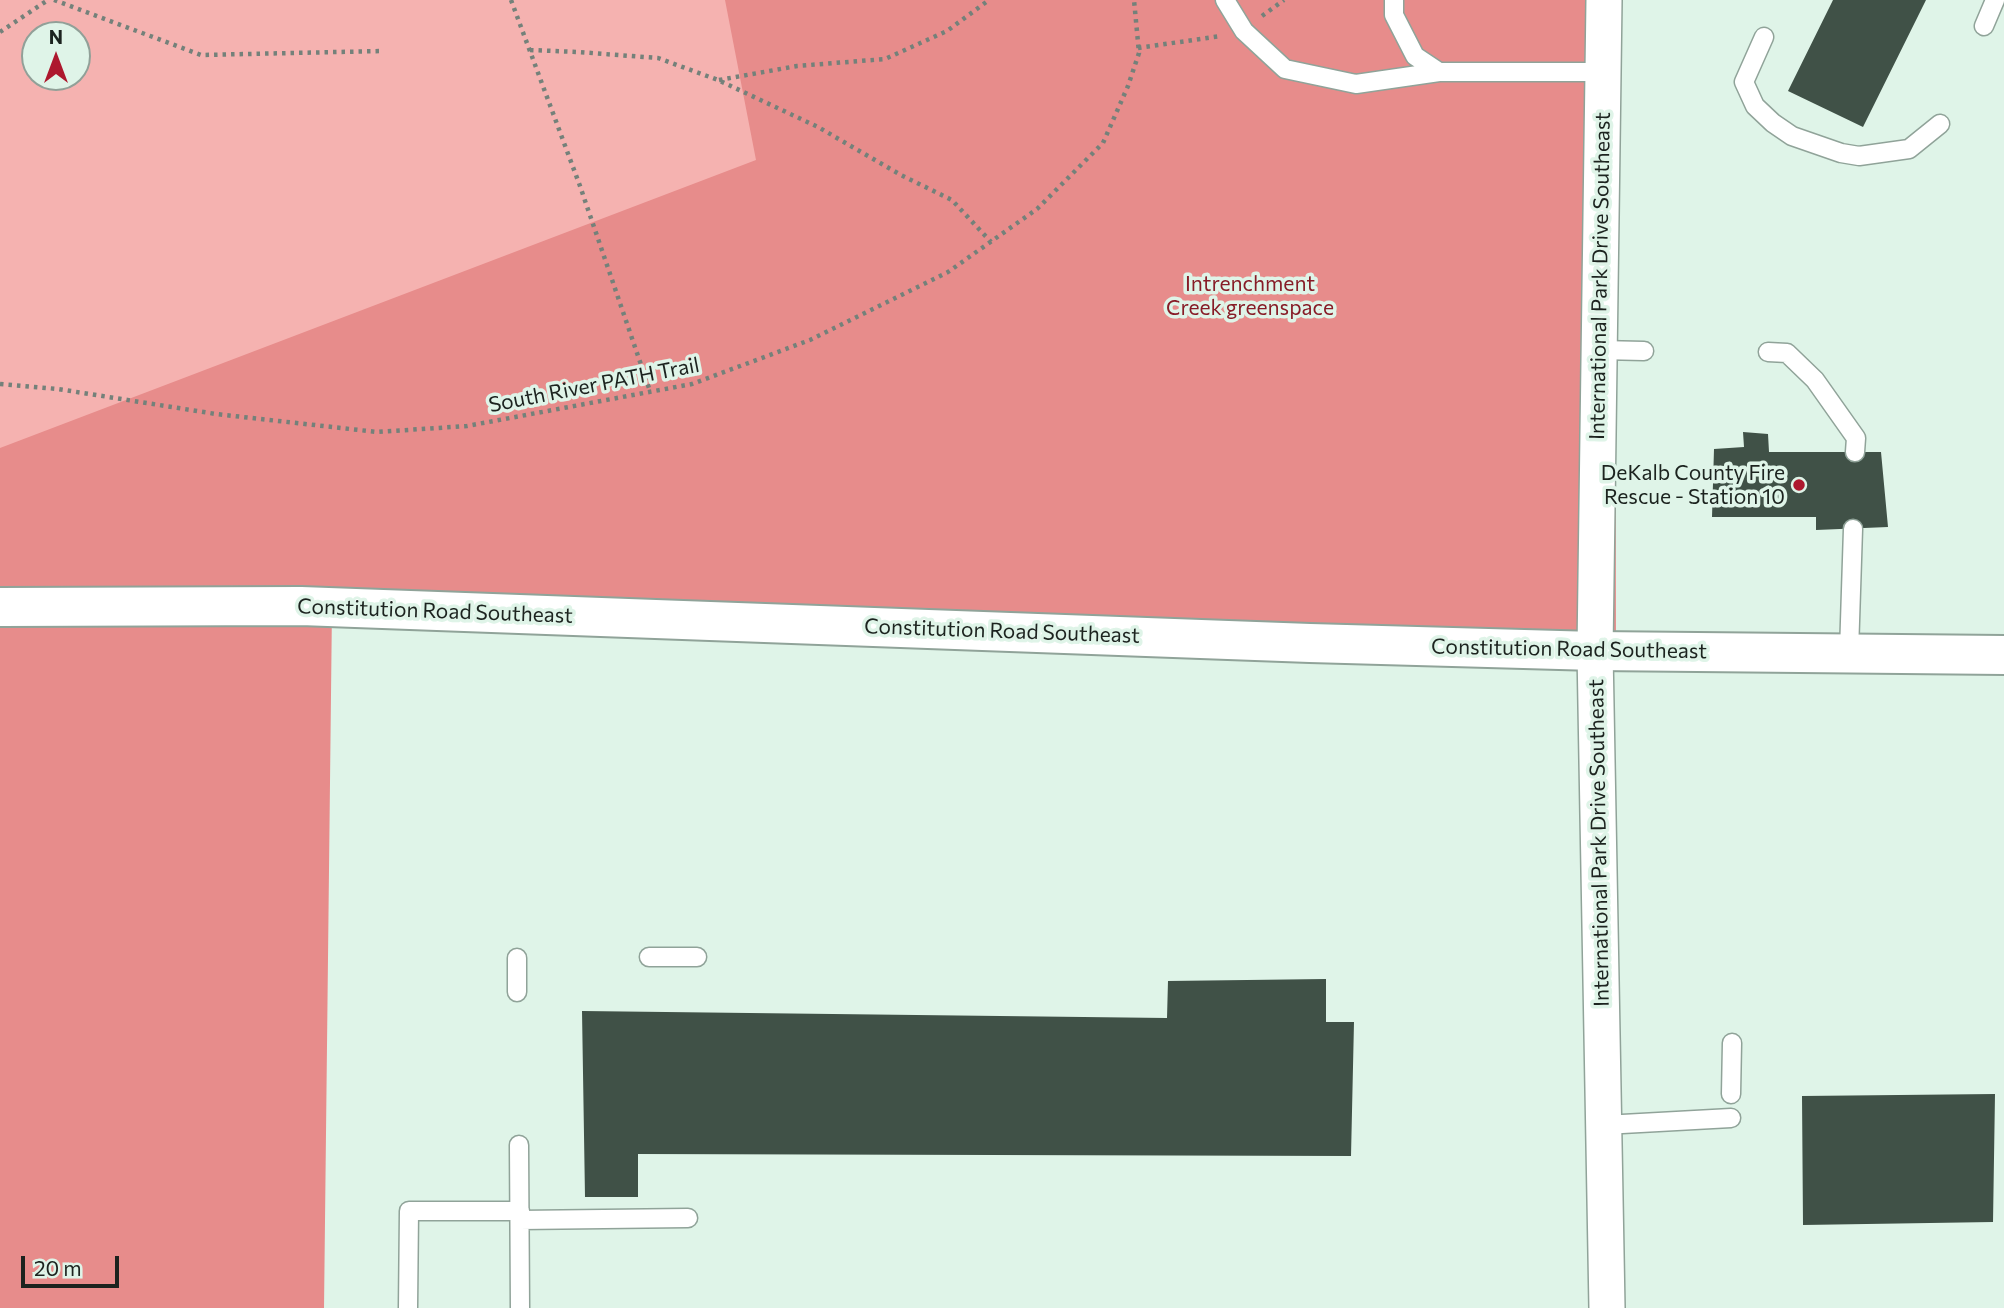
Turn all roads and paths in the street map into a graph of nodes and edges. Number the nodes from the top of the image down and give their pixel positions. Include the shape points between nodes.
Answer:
1 (48, 0) edge
2 (54, 0) edge
3 (511, 0) edge
4 (989, 0) edge
5 (1134, 0) edge
6 (1225, 0) edge
7 (1284, 0) edge
8 (1394, 0) edge
9 (1604, 0) edge
10 (1995, 0) edge
11 (1254, 22) dead end
12 (1983, 26) dead end
13 (0, 32) edge
14 (1228, 34) dead end
15 (1764, 37) dead end
16 (1138, 48) junction
17 (530, 50) junction
18 (382, 51) dead end
19 (1439, 72) junction
20 (1603, 72) junction
21 (718, 80) junction
22 (1940, 124) dead end
23 (991, 242) junction
24 (1600, 350) junction
25 (1644, 351) dead end
26 (1768, 352) dead end
27 (0, 384) edge
28 (650, 391) dead end
29 (1855, 452) dead end
30 (1853, 529) dead end
31 (0, 607) edge
32 (1595, 651) junction
33 (1850, 652) junction
34 (2004, 655) edge
35 (649, 957) dead end
36 (697, 957) dead end
37 (517, 958) dead end
38 (517, 992) dead end
39 (1732, 1043) dead end
40 (1731, 1094) dead end
41 (1731, 1118) dead end
42 (1604, 1125) junction
43 (519, 1145) dead end
44 (520, 1215) junction
45 (688, 1218) dead end
46 (408, 1308) edge
47 (520, 1308) edge
48 (1607, 1308) edge

1 - 13 path
2 - 18 path via 201,55
3 - 17 path
4 - 21 path via 947,32 885,59 797,66
5 - 16 path, South River PATH Trail
6 - 19 lane via 1244,31 1285,69 1356,83
7 - 11 path
8 - 19 lane via 1394,15 1415,56
9 - 20 street, International Park Drive Southeast
10 - 12 lane
14 - 16 path
15 - 22 lane via 1744,82 1755,106 1792,136 1858,156 1909,149
16 - 23 path, South River PATH Trail via 1128,86 1103,143 1037,209
17 - 21 path via 658,58
17 - 28 path
19 - 20 lane
20 - 24 street, International Park Drive Southeast
21 - 23 path via 818,127 952,200
23 - 27 path, South River PATH Trail via 948,272 810,340 692,384 467,426 377,432
24 - 25 lane
24 - 32 street, International Park Drive Southeast
26 - 29 lane via 1787,353 1815,380 1856,438
30 - 33 lane
31 - 32 street, Constitution Road Southeast via 301,606
32 - 33 street, Constitution Road Southeast
32 - 42 street, International Park Drive Southeast
33 - 34 street, Constitution Road Southeast
35 - 36 lane
37 - 38 lane
39 - 40 lane
41 - 42 lane
42 - 48 street, International Park Drive Southeast
43 - 44 lane
44 - 45 lane
44 - 46 lane via 409,1211
44 - 47 lane

